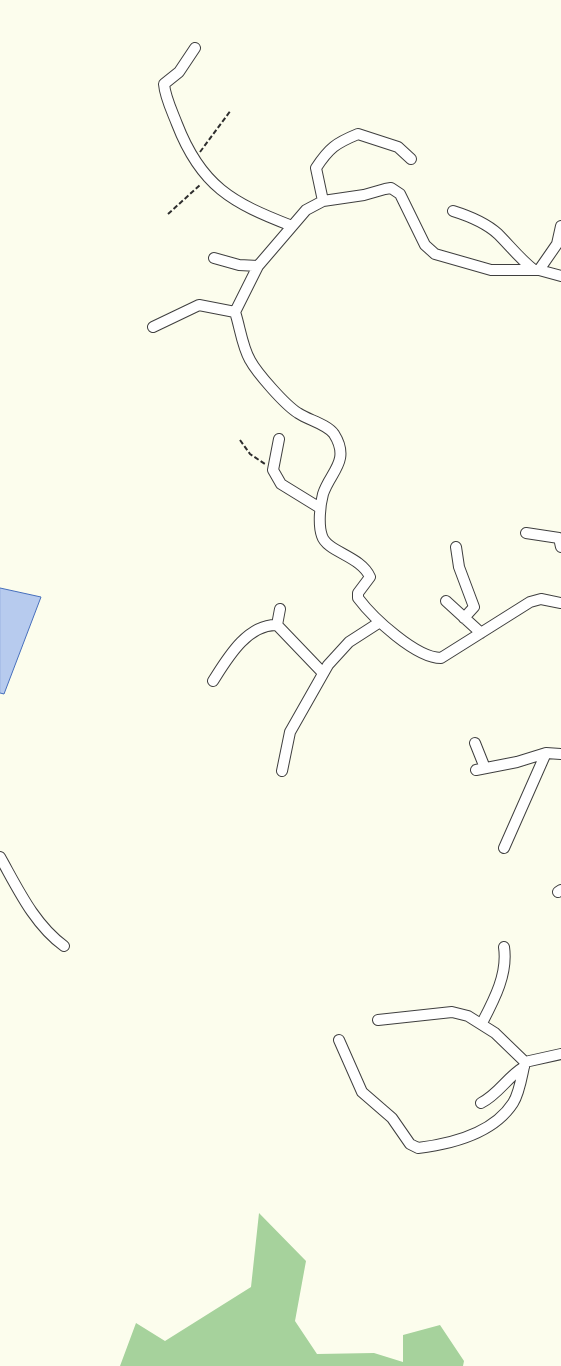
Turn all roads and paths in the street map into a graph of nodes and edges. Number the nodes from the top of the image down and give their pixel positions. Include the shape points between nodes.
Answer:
1 (195, 48) dead end
2 (231, 110) dead end
3 (411, 159) dead end
4 (194, 160) junction
5 (208, 178) junction
6 (322, 201) junction
7 (453, 211) dead end
8 (168, 214) dead end
9 (292, 226) junction
10 (561, 226) edge
11 (214, 258) dead end
12 (258, 266) junction
13 (536, 270) junction
14 (561, 276) edge
15 (235, 312) junction
16 (153, 327) dead end
17 (279, 439) dead end
18 (240, 440) dead end
19 (273, 470) junction
20 (320, 508) junction
21 (526, 533) dead end
22 (560, 539) edge
23 (456, 547) dead end
24 (446, 601) dead end
25 (561, 603) edge
26 (280, 609) dead end
27 (464, 618) junction
28 (380, 622) junction
29 (277, 625) junction
30 (481, 633) junction
31 (323, 673) junction
32 (213, 680) dead end
33 (475, 743) dead end
34 (546, 753) junction
35 (561, 754) edge
36 (282, 771) dead end
37 (504, 848) dead end
38 (0, 857) edge
39 (64, 946) dead end
40 (504, 947) dead end
41 (378, 1020) dead end
42 (482, 1023) junction
43 (339, 1040) dead end
44 (561, 1054) edge
45 (524, 1064) junction
46 (481, 1104) dead end

1 - 4 street via 179,72 164,84 184,143
2 - 4 path
3 - 6 street via 398,147 358,134 337,143 327,151 316,168
4 - 5 street
5 - 8 path
5 - 9 street via 221,191 256,212
6 - 9 street via 306,210
6 - 13 street via 364,196 391,188 400,194 425,245 435,254 491,270
7 - 13 street via 477,220 497,233 519,259
9 - 12 street
10 - 13 street via 557,244
11 - 12 street
12 - 15 street
13 - 14 street
15 - 16 street via 199,305
15 - 20 street via 250,359 288,406 333,433 340,448 337,470 323,493
17 - 19 street
18 - 19 path via 250,454
19 - 20 street via 281,484
20 - 28 street via 322,536 331,547 350,556 370,577 358,598
21 - 22 street
23 - 27 street via 459,567 474,607
24 - 27 street
25 - 30 street via 530,602
26 - 29 street
27 - 30 street
28 - 30 street via 433,658 447,655
28 - 31 street via 349,642
29 - 31 street
29 - 32 street via 268,625 247,637 231,652
31 - 36 street via 290,732
33 - 34 street via 481,769
34 - 35 street
34 - 37 street
38 - 39 street via 47,934
40 - 42 street via 506,963
41 - 42 street via 452,1012
42 - 45 street
43 - 45 street via 362,1092 392,1118 410,1144 418,1148 464,1140 492,1123 513,1103
44 - 45 street
45 - 46 street via 494,1097

